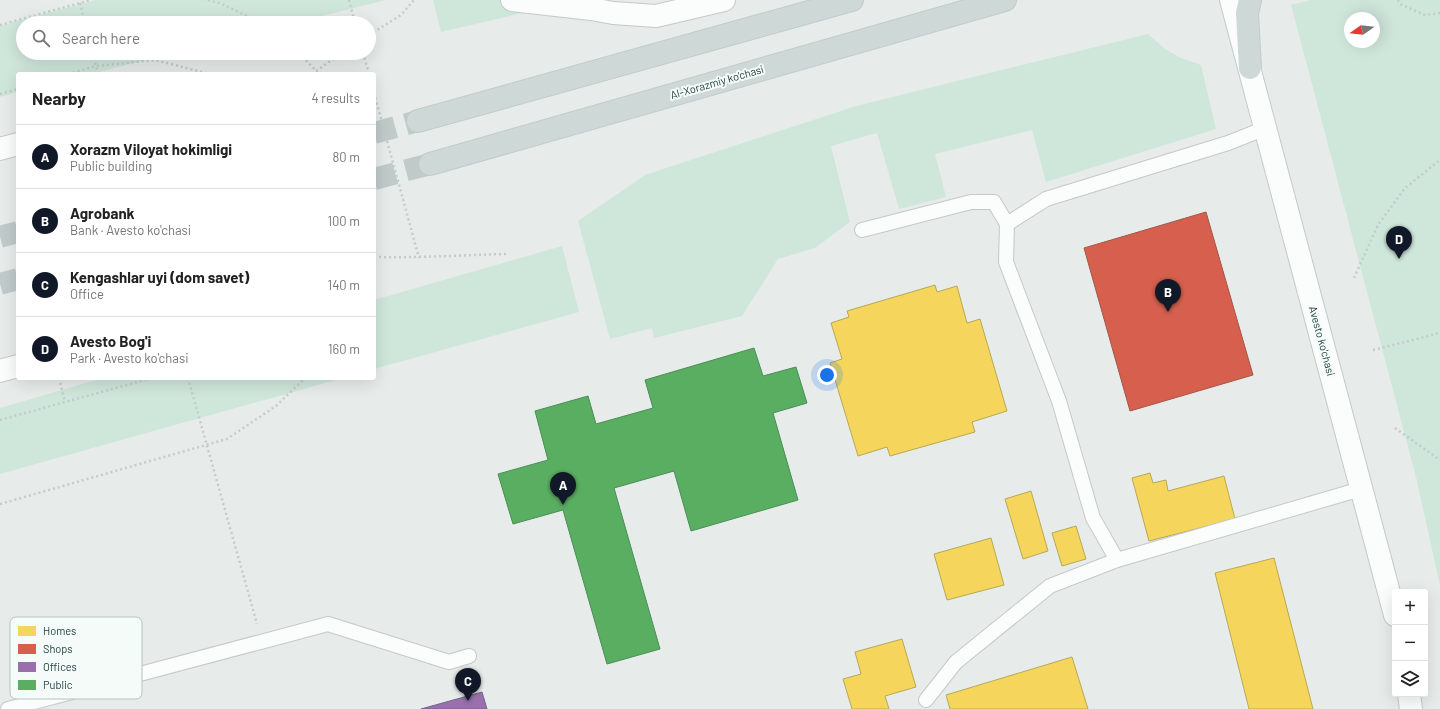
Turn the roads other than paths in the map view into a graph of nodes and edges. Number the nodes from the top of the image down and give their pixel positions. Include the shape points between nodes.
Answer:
1 (512, 0) edge
2 (724, 0) edge
3 (852, 0) edge
4 (1005, 0) edge
5 (1231, 0) edge
6 (1250, 0) edge
7 (1250, 68) junction
8 (418, 121) tunnel mouth
9 (1266, 128) junction
10 (16, 145) edge
11 (0, 149) edge
12 (430, 164) tunnel mouth
13 (1008, 224) junction
14 (862, 230) dead end
15 (16, 367) edge
16 (0, 371) edge
17 (1361, 489) junction
18 (1118, 560) junction
19 (1392, 604) edge
20 (469, 656) dead end
21 (142, 674) edge
22 (1409, 697) edge
23 (46, 699) edge
24 (926, 700) dead end
25 (8, 709) edge
26 (1411, 709) edge

1 - 2 street via 656,16
3 - 8 main road
4 - 12 main road, Al-Xorazmiy ko’chasi
5 - 7 street, Avesto ko'chasi
6 - 7 main road via 1247,13
7 - 9 street, Avesto ko'chasi
9 - 13 lane via 1228,143 1046,198
9 - 17 street, Avesto ko'chasi
10 - 11 street
13 - 14 lane via 994,202 971,202
13 - 18 lane via 1006,262 1059,400 1093,518
15 - 16 street
17 - 18 lane
17 - 19 street, Avesto ko'chasi
18 - 24 lane via 1050,586 956,662
20 - 21 lane via 449,662 328,624
22 - 26 street
23 - 25 lane

